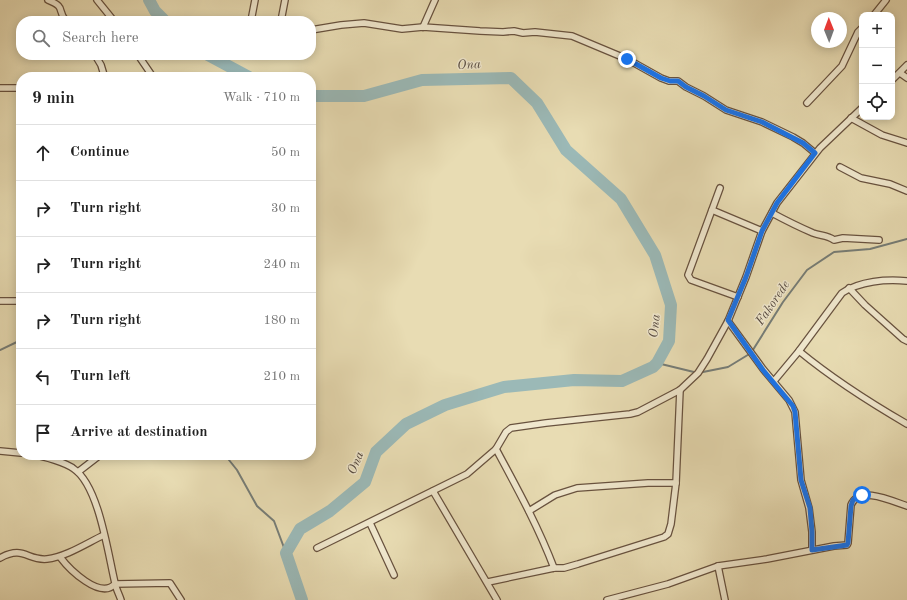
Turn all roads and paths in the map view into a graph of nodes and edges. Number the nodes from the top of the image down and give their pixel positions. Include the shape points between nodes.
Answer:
1 (48, 0) edge
2 (97, 0) edge
3 (255, 0) edge
4 (285, 0) edge
5 (435, 0) edge
6 (886, 0) edge
7 (876, 12) edge
8 (62, 16) edge
9 (110, 16) edge
10 (252, 16) edge
11 (282, 16) edge
12 (423, 27) junction
13 (316, 29) edge
14 (859, 31) edge
15 (98, 60) edge
16 (141, 60) edge
17 (907, 65) edge
18 (103, 72) edge
19 (150, 72) edge
20 (900, 74) junction
21 (895, 78) edge
22 (907, 78) edge
23 (0, 88) edge
24 (16, 88) edge
25 (807, 102) dead end
26 (859, 111) edge
27 (852, 118) junction
28 (907, 143) edge
29 (815, 153) junction
30 (840, 168) dead end
31 (720, 188) dead end
32 (907, 191) edge
33 (712, 210) junction
34 (772, 213) junction
35 (762, 231) junction
36 (879, 240) dead end
37 (907, 281) edge
38 (849, 288) junction
39 (738, 297) junction
40 (0, 300) edge
41 (16, 301) edge
42 (728, 320) junction
43 (907, 340) edge
44 (799, 351) junction
45 (774, 381) junction
46 (680, 390) junction
47 (907, 424) edge
48 (496, 449) junction
49 (0, 451) edge
50 (16, 453) edge
51 (52, 460) edge
52 (94, 460) edge
53 (78, 472) junction
54 (676, 483) junction
55 (433, 491) junction
56 (907, 506) edge
57 (529, 511) junction
58 (370, 522) junction
59 (104, 535) junction
60 (317, 548) dead end
61 (812, 550) junction
62 (60, 557) junction
63 (0, 558) edge
64 (718, 566) junction
65 (554, 568) junction
66 (394, 575) dead end
67 (488, 582) junction
68 (115, 584) junction
69 (121, 600) edge
70 (181, 600) edge
71 (497, 600) edge
72 (607, 600) edge
73 (725, 600) edge

1 - 8 street via 61,8
2 - 9 street
3 - 10 street
4 - 11 street
5 - 12 street
6 - 7 street
12 - 13 street via 402,29 364,23
12 - 29 street via 572,36 610,51 665,80 678,81 726,110 762,122 793,137
14 - 25 street via 842,66
15 - 18 street
16 - 19 street
17 - 20 street
20 - 21 street
20 - 22 street
23 - 24 street
26 - 27 street
27 - 28 street via 882,135
27 - 29 street
29 - 34 street
30 - 32 street via 861,178 890,184
31 - 33 street
33 - 35 street
33 - 39 street via 688,274 689,278
34 - 35 street
34 - 36 street via 815,234 827,235 834,240
35 - 39 street
37 - 38 street via 877,282
38 - 43 street
38 - 44 street via 835,301
39 - 42 street
40 - 41 street
42 - 45 street via 763,370
42 - 46 street via 708,359
44 - 45 street
44 - 47 street via 862,398
45 - 61 street via 795,412 801,480 810,508
46 - 48 street via 630,414 511,428
46 - 54 street
48 - 55 street via 467,474
48 - 57 street
49 - 50 street
51 - 53 street
52 - 53 street
53 - 59 street via 90,491
54 - 57 street via 577,488 555,495
54 - 65 street via 671,524 668,534 664,537 564,568
55 - 58 street
55 - 67 street
56 - 61 street via 880,497 862,495 853,500 851,506 847,545
57 - 65 street
58 - 60 street
58 - 66 street
59 - 62 street
59 - 68 street
61 - 64 street
62 - 63 street via 46,559 16,552
62 - 68 street via 77,578 93,588 108,591
64 - 72 street via 668,584
64 - 73 street
65 - 67 street
67 - 71 street
68 - 69 street
68 - 70 street via 170,583

